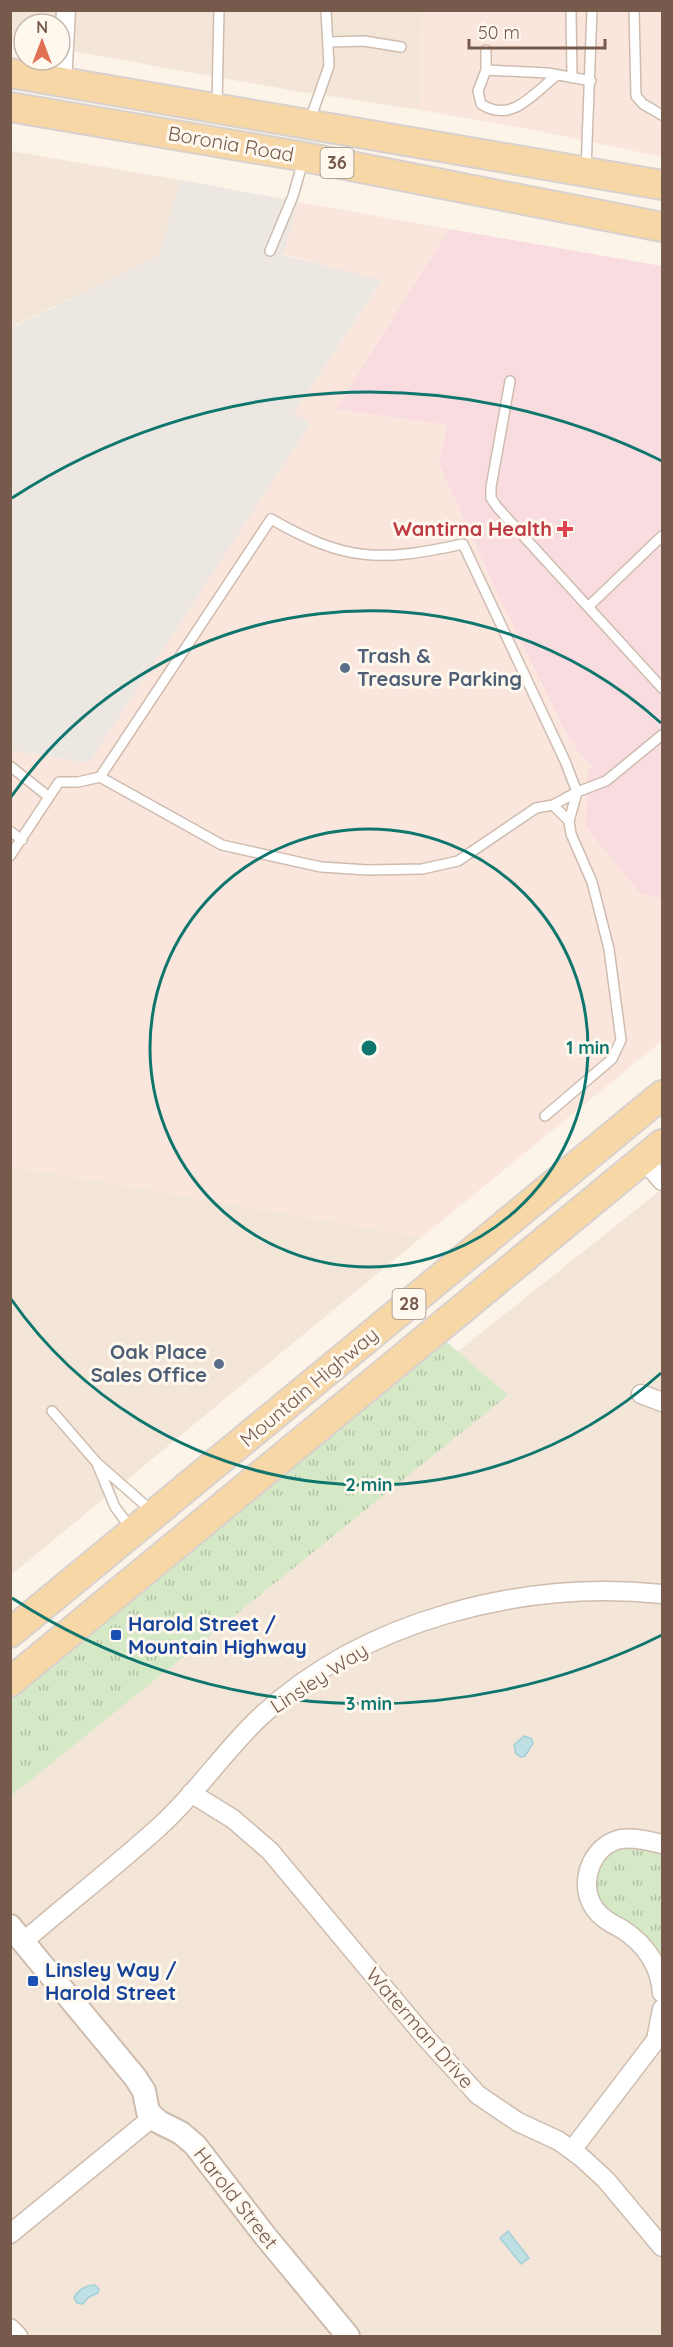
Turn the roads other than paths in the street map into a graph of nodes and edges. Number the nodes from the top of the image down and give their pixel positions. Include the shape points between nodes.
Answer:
1 (66, 10) edge
2 (219, 10) edge
3 (326, 10) edge
4 (571, 10) edge
5 (592, 10) edge
6 (634, 10) edge
7 (329, 42) junction
8 (401, 47) dead end
9 (486, 50) dead end
10 (486, 70) junction
11 (10, 73) edge
12 (557, 75) junction
13 (572, 78) junction
14 (591, 81) junction
15 (62, 82) junction
16 (10, 107) edge
17 (663, 107) edge
18 (648, 108) junction
19 (217, 110) junction
20 (663, 115) edge
21 (309, 125) junction
22 (305, 157) junction
23 (586, 172) junction
24 (663, 185) edge
25 (663, 227) edge
26 (278, 231) junction
27 (289, 233) dead end
28 (270, 251) dead end
29 (510, 381) dead end
30 (663, 536) edge
31 (589, 606) junction
32 (663, 688) edge
33 (663, 735) edge
34 (10, 766) edge
35 (100, 777) junction
36 (577, 792) junction
37 (49, 797) junction
38 (553, 805) junction
39 (569, 821) junction
40 (10, 831) edge
41 (22, 840) junction
42 (10, 856) edge
43 (663, 1095) edge
44 (545, 1116) dead end
45 (653, 1152) edge
46 (663, 1181) edge
47 (641, 1394) dead end
48 (663, 1402) edge
49 (52, 1411) dead end
50 (97, 1463) junction
51 (144, 1523) junction
52 (168, 1551) junction
53 (663, 1594) edge
54 (10, 1633) edge
55 (10, 1682) edge
56 (191, 1793) junction
57 (663, 1844) edge
58 (17, 1934) edge
59 (663, 1993) edge
60 (663, 2009) edge
61 (659, 2039) edge
62 (153, 2117) junction
63 (572, 2150) junction
64 (10, 2234) edge
65 (663, 2247) edge
66 (10, 2328) edge
67 (18, 2337) edge
68 (348, 2337) edge

1 - 15 street
2 - 19 lane
3 - 7 lane
4 - 13 lane
5 - 14 lane
6 - 18 lane via 634,87 636,96
7 - 8 lane via 364,41
7 - 21 lane via 329,66
9 - 10 lane
10 - 12 lane
10 - 12 lane via 478,91 481,104 502,113 513,110
11 - 15 main road, Boronia Road / 36
12 - 13 lane
13 - 14 lane
14 - 23 lane
15 - 19 main road, Boronia Road / 36
16 - 22 main road, Boronia Road / 36
17 - 18 lane
18 - 20 lane
19 - 21 main road, Boronia Road / 36
21 - 23 main road, Boronia Road / 36
22 - 25 main road, Boronia Road / 36
22 - 26 lane
23 - 24 main road, Boronia Road / 36
26 - 27 lane
26 - 28 lane
29 - 31 lane via 491,498
30 - 31 lane
31 - 32 lane
33 - 36 lane via 606,781
34 - 37 lane
35 - 36 lane via 272,519 318,543 362,555 393,557 463,544
35 - 37 lane via 59,782
35 - 38 lane via 222,845 270,858 344,869 422,869 458,861 536,808
36 - 38 lane
36 - 39 lane
37 - 41 lane
38 - 39 lane
39 - 44 lane via 592,882 609,950 621,1040 612,1059
40 - 41 lane
41 - 42 lane
43 - 51 main road, Mountain Highway / 28
45 - 46 street
45 - 52 main road, Mountain Highway / 28
47 - 48 street
49 - 50 lane
50 - 51 lane
50 - 51 lane via 115,1507
51 - 52 main road
51 - 54 main road, Mountain Highway / 28
52 - 55 main road, Mountain Highway / 28
53 - 56 street, Linsley Way via 622,1590 514,1598 423,1622 383,1638 284,1697 239,1738
56 - 58 street, Linsley Way via 160,1826
56 - 63 street, Waterman Drive via 232,1819 270,1851 477,2095
57 - 59 street via 621,1839 605,1846 590,1866 587,1888 600,1915 648,1953 659,1972
58 - 62 street via 135,2077
60 - 61 street
61 - 63 street
62 - 64 street
62 - 68 street, Harold Street via 195,2145
63 - 65 street, Waterman Drive via 606,2180
66 - 67 street

